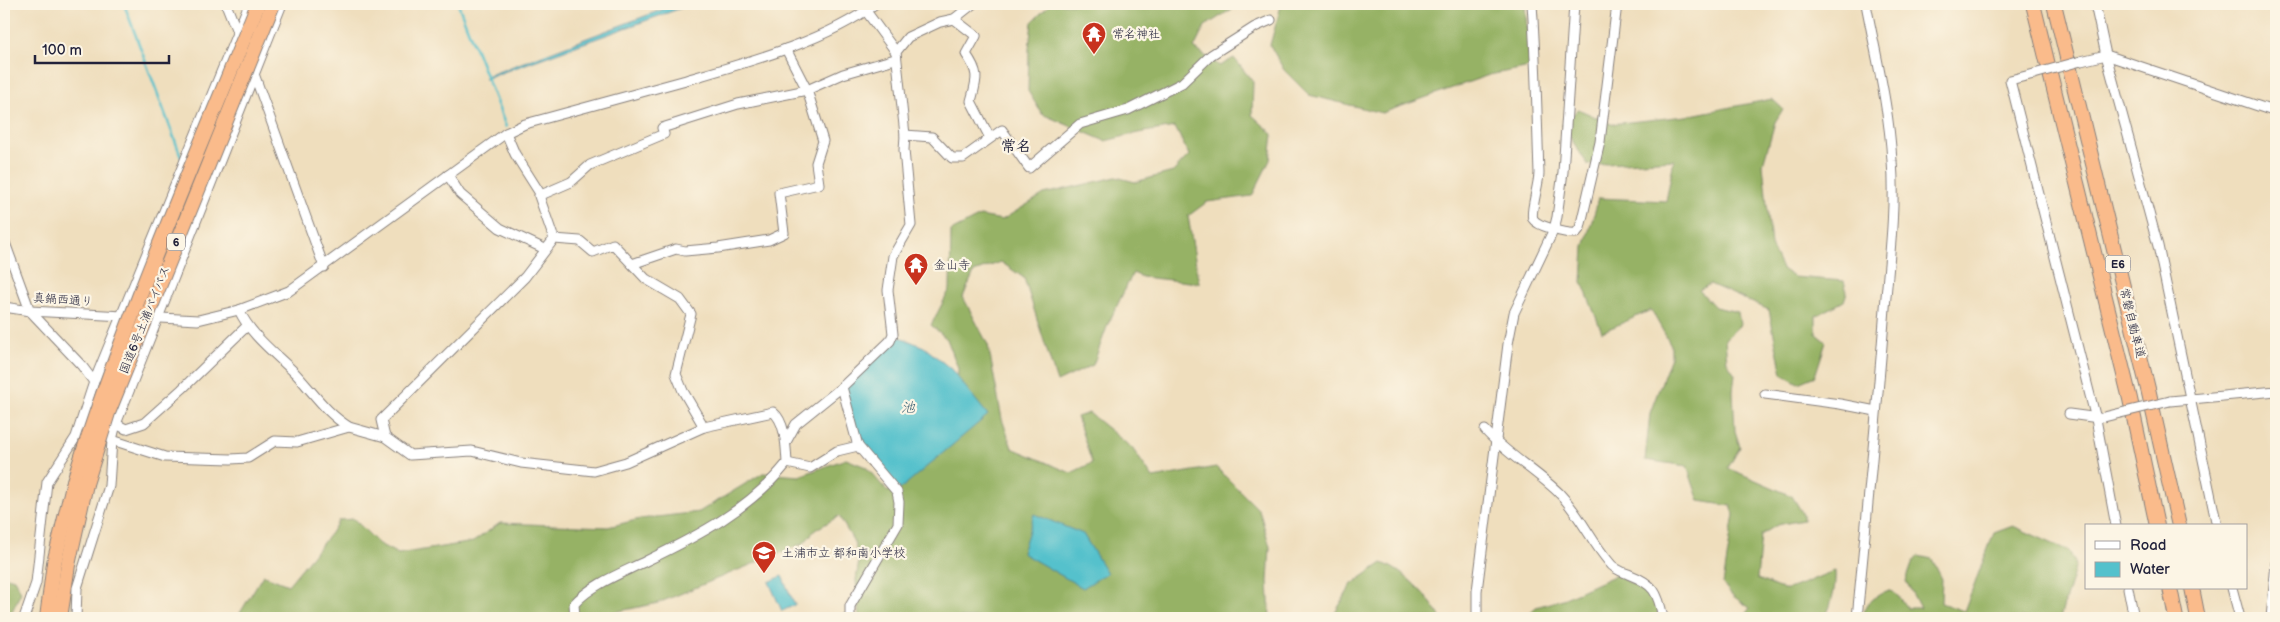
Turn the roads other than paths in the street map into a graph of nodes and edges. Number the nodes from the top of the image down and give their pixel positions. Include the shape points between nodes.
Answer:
1 (226, 4) edge
2 (249, 4) edge
3 (258, 4) edge
4 (273, 4) edge
5 (282, 4) edge
6 (875, 4) edge
7 (973, 4) edge
8 (1532, 4) edge
9 (1574, 4) edge
10 (1617, 4) edge
11 (1866, 4) edge
12 (2032, 4) edge
13 (2054, 4) edge
14 (2095, 4) edge
15 (866, 11) junction
16 (954, 19) junction
17 (1271, 20) dead end
18 (236, 31) junction
19 (786, 49) junction
20 (895, 55) junction
21 (2106, 55) junction
22 (254, 74) junction
23 (807, 90) junction
24 (2276, 112) edge
25 (506, 133) junction
26 (905, 135) junction
27 (990, 138) junction
28 (448, 175) junction
29 (541, 195) junction
30 (1554, 229) junction
31 (4, 240) edge
32 (554, 240) junction
33 (546, 249) junction
34 (632, 264) junction
35 (324, 267) junction
36 (4, 307) edge
37 (239, 310) junction
38 (30, 311) junction
39 (120, 317) junction
40 (156, 320) junction
41 (247, 326) junction
42 (94, 382) junction
43 (842, 387) junction
44 (2276, 391) edge
45 (1765, 394) dead end
46 (2190, 399) junction
47 (1876, 411) junction
48 (2069, 414) dead end
49 (2100, 418) junction
50 (116, 424) junction
51 (349, 427) junction
52 (704, 427) junction
53 (1485, 430) dead end
54 (385, 437) junction
55 (112, 440) junction
56 (786, 442) junction
57 (1495, 442) junction
58 (858, 446) junction
59 (787, 463) junction
60 (80, 482) junction
61 (2116, 524) edge
62 (2157, 524) edge
63 (2179, 524) edge
64 (2217, 524) edge
65 (2276, 563) edge
66 (2128, 590) edge
67 (2170, 590) edge
68 (2192, 590) edge
69 (2233, 590) edge
70 (24, 618) edge
71 (47, 618) edge
72 (60, 618) edge
73 (76, 618) edge
74 (575, 618) edge
75 (850, 618) edge
76 (1478, 618) edge
77 (1663, 618) edge
78 (1857, 618) edge
79 (2134, 618) edge
80 (2176, 618) edge
81 (2198, 618) edge
82 (2240, 618) edge
83 (2271, 618) edge

1 - 18 street
2 - 18 street
3 - 60 highway, 国道6号土浦バイパス / 6, bridge via 125,331 97,407
4 - 60 highway, 国道6号土浦バイパス / 6, bridge
5 - 22 street
6 - 15 street, 真鍋西通り
7 - 16 street
8 - 30 street via 1539,180 1532,216 1534,221
9 - 30 street via 1563,172
10 - 30 street via 1600,142 1580,228 1570,234
11 - 47 street via 1883,82 1892,162 1892,212
12 - 62 highway, 常磐自動車道 / E6 via 2130,399
13 - 63 highway, 常磐自動車道 / E6
14 - 21 street
15 - 19 street, 真鍋西通り
15 - 20 street
16 - 20 street via 908,36
16 - 27 street via 976,36 966,54 977,70 972,101
17 - 27 street via 1212,55 1182,84 1128,110 1080,124 1029,168 1002,130
18 - 22 street
18 - 39 street
19 - 23 street
19 - 25 street, 真鍋西通り via 736,66 525,124
20 - 23 street
20 - 26 street
21 - 24 street
21 - 46 street via 2158,246
21 - 49 street, bridge via 2010,80
22 - 35 street
22 - 40 street
23 - 29 street via 738,104 662,128 664,134 590,164 571,182
23 - 34 street via 823,141 816,163 819,184 780,193 784,233 769,240 718,248 676,249
25 - 28 street, 真鍋西通り
25 - 29 street
26 - 27 street via 932,137 952,158 963,158
26 - 43 street via 911,225 893,256 888,290 892,334 890,341
28 - 33 street via 460,194 500,228
28 - 35 street, 真鍋西通り
29 - 32 street
30 - 57 street via 1514,314
31 - 38 street
32 - 33 street
32 - 34 street via 580,241 593,252 613,244
33 - 54 street via 525,277 381,420
34 - 52 street via 646,280 680,299 691,314 676,374
35 - 37 street, 真鍋西通り via 289,291
36 - 38 street, 真鍋西通り
37 - 40 street, 真鍋西通り via 198,320
37 - 41 street
38 - 39 street, 真鍋西通り
38 - 42 street
39 - 40 street, 真鍋西通り
39 - 42 street
40 - 50 street
41 - 50 street via 144,423 126,429
41 - 51 street via 329,412
42 - 70 street via 76,437 47,482 36,583
43 - 56 street via 796,424
43 - 58 street
44 - 46 street
45 - 47 street
46 - 49 street, bridge
46 - 64 street
47 - 78 street
48 - 49 street
49 - 61 street
50 - 55 street
51 - 54 street
51 - 55 street via 297,442 275,441 248,458 231,459 165,457
52 - 54 street via 626,462 594,471 521,462 472,450 410,455
52 - 56 street via 773,412 778,416
53 - 57 street
55 - 73 street via 109,486 77,588
56 - 59 street
57 - 76 street via 1477,591
57 - 77 street via 1536,471 1561,495 1580,517 1610,564 1652,586
58 - 59 street via 837,451 810,468
58 - 75 street via 897,492 898,524 850,606
59 - 74 street via 760,494 705,532 581,596 574,604
60 - 71 highway, 国道6号土浦バイパス / 6 via 54,563
60 - 72 highway, 国道6号土浦バイパス / 6
65 - 83 street
66 - 79 street
67 - 80 highway
68 - 81 highway
69 - 82 street

